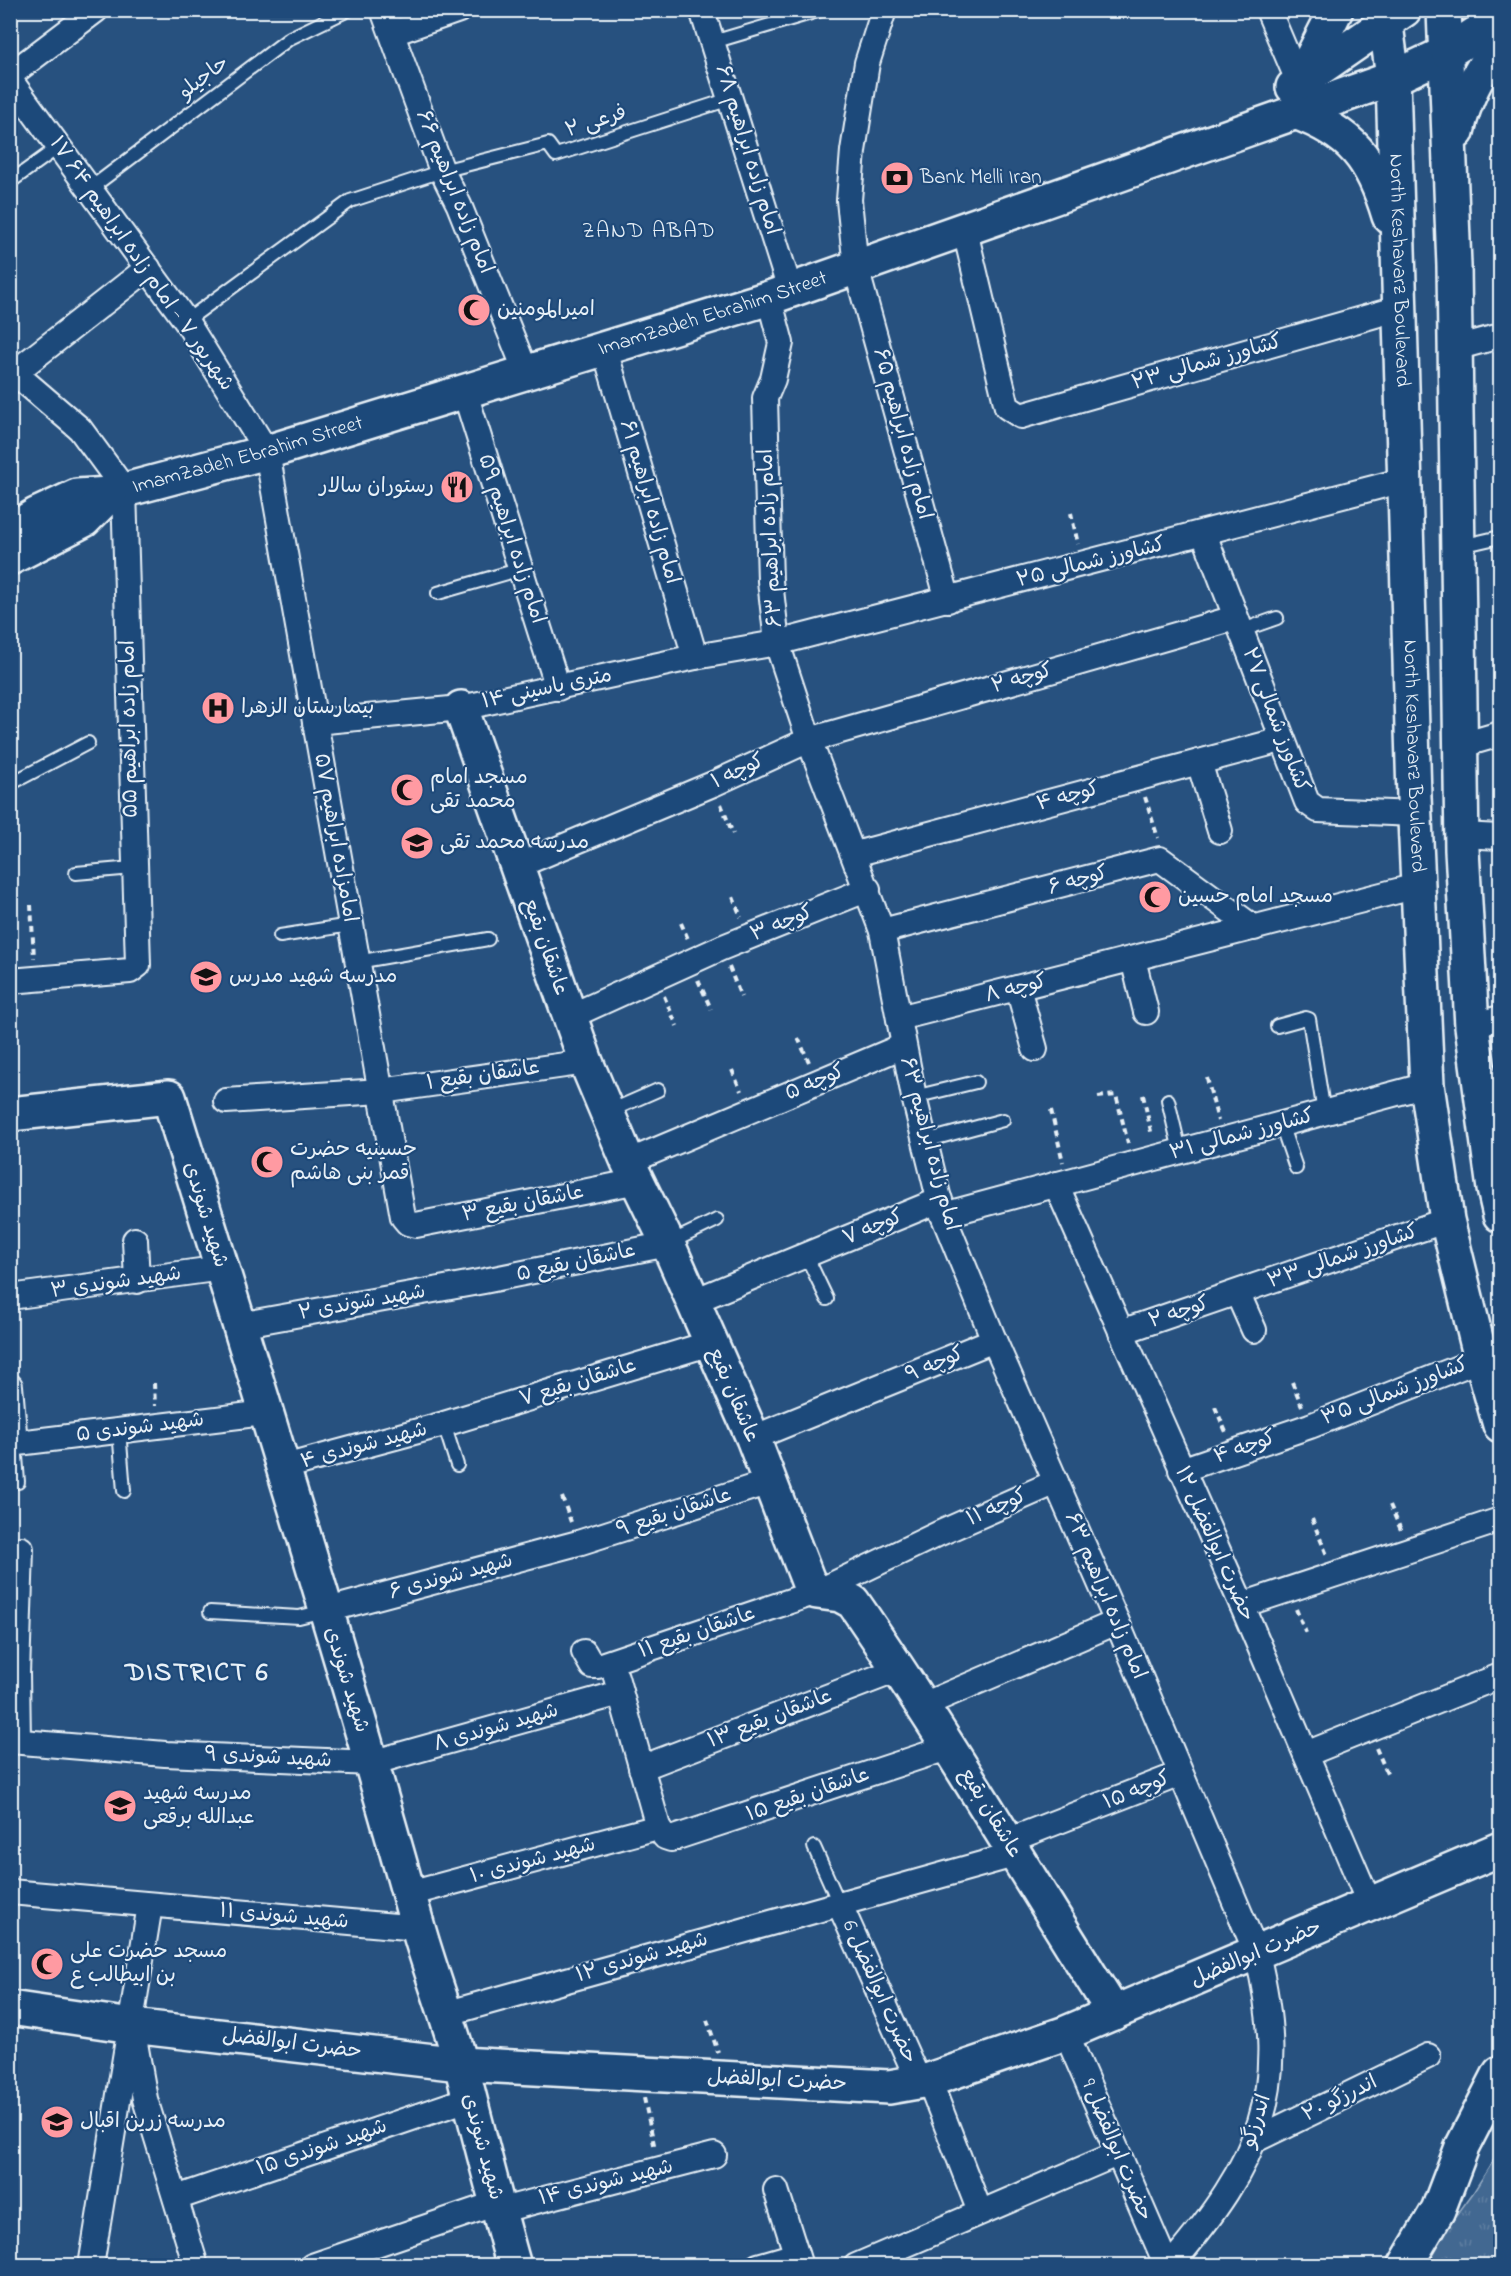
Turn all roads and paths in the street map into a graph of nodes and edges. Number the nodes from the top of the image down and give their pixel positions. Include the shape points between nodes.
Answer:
1 (96, 10) edge
2 (348, 10) edge
3 (383, 10) edge
4 (459, 10) edge
5 (702, 10) edge
6 (821, 10) edge
7 (884, 10) edge
8 (1268, 10) edge
9 (1336, 10) edge
10 (1444, 10) edge
11 (1391, 14) edge
12 (1500, 18) edge
13 (393, 33) junction
14 (712, 42) junction
15 (1500, 44) edge
16 (1448, 52) junction
17 (10, 75) edge
18 (1393, 78) junction
19 (10, 80) edge
20 (1297, 97) junction
21 (730, 99) junction
22 (60, 147) junction
23 (1450, 163) junction
24 (442, 171) junction
25 (10, 182) edge
26 (91, 188) junction
27 (965, 231) junction
28 (1400, 251) junction
29 (148, 268) junction
30 (856, 268) junction
31 (780, 294) junction
32 (1400, 308) junction
33 (186, 321) junction
34 (1500, 336) edge
35 (604, 347) junction
36 (1455, 348) junction
37 (12, 371) edge
38 (526, 372) junction
39 (464, 390) junction
40 (267, 452) junction
41 (1404, 480) junction
42 (117, 492) junction
43 (1071, 513) dead end
44 (19, 523) edge
45 (1204, 534) junction
46 (1500, 537) edge
47 (1456, 547) junction
48 (10, 558) edge
49 (1083, 565) junction
50 (521, 569) junction
51 (438, 593) dead end
52 (948, 600) junction
53 (1277, 618) dead end
54 (1238, 625) junction
55 (777, 643) junction
56 (695, 657) junction
57 (558, 687) junction
58 (461, 708) junction
59 (315, 722) junction
60 (1500, 734) edge
61 (809, 740) junction
62 (1281, 740) junction
63 (88, 743) dead end
64 (1459, 746) junction
65 (1199, 762) junction
66 (1139, 778) junction
67 (10, 784) edge
68 (713, 784) junction
69 (1415, 814) junction
70 (1220, 831) dead end
71 (733, 834) dead end
72 (1500, 837) edge
73 (1462, 843) junction
74 (1416, 852) junction
75 (855, 854) junction
76 (1160, 860) junction
77 (517, 866) junction
78 (133, 868) junction
79 (76, 873) dead end
80 (1417, 886) junction
81 (868, 890) junction
82 (31, 905) dead end
83 (350, 925) junction
84 (1254, 928) junction
85 (882, 932) junction
86 (280, 936) dead end
87 (488, 939) dead end
88 (722, 948) junction
89 (693, 960) junction
90 (1133, 960) junction
91 (357, 962) junction
92 (656, 977) junction
93 (35, 979) junction
94 (10, 981) edge
95 (1018, 988) junction
96 (741, 997) dead end
97 (711, 1009) dead end
98 (1146, 1012) dead end
99 (569, 1017) junction
100 (899, 1018) junction
101 (1486, 1022) edge
102 (677, 1026) dead end
103 (1277, 1026) dead end
104 (903, 1046) junction
105 (1035, 1049) dead end
106 (586, 1062) junction
107 (1208, 1078) dead end
108 (976, 1082) dead end
109 (1427, 1085) junction
110 (658, 1090) dead end
111 (381, 1091) junction
112 (1143, 1095) dead end
113 (1098, 1096) dead end
114 (914, 1097) junction
115 (1168, 1100) dead end
116 (226, 1101) dead end
117 (1051, 1110) dead end
118 (607, 1113) junction
119 (1324, 1113) junction
120 (10, 1114) edge
121 (1003, 1120) dead end
122 (1281, 1124) junction
123 (1223, 1140) junction
124 (925, 1141) junction
125 (1180, 1151) junction
126 (1156, 1157) junction
127 (1132, 1164) junction
128 (1296, 1168) dead end
129 (633, 1172) junction
130 (1062, 1182) junction
131 (1498, 1197) edge
132 (942, 1208) junction
133 (717, 1220) dead end
134 (1448, 1220) junction
135 (408, 1222) joint
136 (135, 1240) dead end
137 (668, 1244) junction
138 (806, 1255) junction
139 (222, 1268) junction
140 (137, 1281) junction
141 (484, 1281) joint
142 (1238, 1294) junction
143 (10, 1297) edge
144 (827, 1299) dead end
145 (694, 1301) junction
146 (239, 1325) junction
147 (1254, 1330) dead end
148 (1121, 1332) junction
149 (994, 1340) junction
150 (711, 1343) junction
151 (1481, 1359) junction
152 (10, 1386) edge
153 (1215, 1407) dead end
154 (265, 1413) junction
155 (444, 1424) junction
156 (1500, 1425) edge
157 (1310, 1426) joint
158 (119, 1430) junction
159 (753, 1438) junction
160 (13, 1444) edge
161 (1234, 1452) junction
162 (457, 1465) dead end
163 (284, 1467) junction
164 (1181, 1470) junction
165 (18, 1482) dead end
166 (769, 1482) junction
167 (1056, 1482) junction
168 (124, 1491) dead end
169 (1390, 1505) dead end
170 (1312, 1520) dead end
171 (1500, 1520) edge
172 (578, 1543) joint
173 (21, 1549) dead end
174 (1409, 1550) junction
175 (1335, 1575) junction
176 (817, 1592) junction
177 (1242, 1605) junction
178 (324, 1611) junction
179 (210, 1612) dead end
180 (1117, 1622) junction
181 (584, 1652) dead end
182 (611, 1662) junction
183 (900, 1670) junction
184 (1500, 1676) edge
185 (620, 1693) junction
186 (924, 1705) junction
187 (1368, 1729) junction
188 (14, 1741) edge
189 (950, 1747) junction
190 (1306, 1754) junction
191 (371, 1763) junction
192 (641, 1768) junction
193 (1180, 1774) junction
194 (1388, 1775) dead end
195 (661, 1832) junction
196 (814, 1847) dead end
197 (1010, 1848) junction
198 (1500, 1849) edge
199 (10, 1892) edge
200 (409, 1894) junction
201 (838, 1903) junction
202 (150, 1905) junction
203 (1370, 1905) junction
204 (418, 1928) junction
205 (1257, 1954) junction
206 (10, 2008) edge
207 (1114, 2013) junction
208 (445, 2014) junction
209 (132, 2026) junction
210 (1066, 2033) junction
211 (1428, 2056) dead end
212 (460, 2064) junction
213 (1500, 2073) edge
214 (638, 2074) junction
215 (924, 2081) junction
216 (120, 2095) junction
217 (145, 2099) junction
218 (468, 2099) junction
219 (1252, 2142) junction
220 (1117, 2154) junction
221 (714, 2155) dead end
222 (659, 2169) junction
223 (776, 2190) dead end
224 (176, 2198) junction
225 (498, 2207) junction
226 (980, 2212) junction
227 (798, 2260) edge
228 (91, 2265) edge
229 (196, 2265) edge
230 (312, 2265) edge
231 (514, 2265) edge
232 (758, 2265) edge
233 (856, 2265) edge
234 (1169, 2265) edge
235 (1406, 2265) edge

1 - 17 street
2 - 26 lane, حاجیلو via 290,38
3 - 13 street, امام زاده ابراهیم ۶۶
4 - 13 street
5 - 14 street, امام زاده ابراهیم ۶۸
6 - 14 lane
7 - 30 street, امام زاده ابراهیم ۶۵ via 867,63 853,151 849,200
8 - 20 street
9 - 20 main road
10 - 16 main road
11 - 18 main road, North Keshavarz Boulevard
11 - 20 main road, ImamZadeh Ebrahim Street
12 - 16 main road
13 - 24 street, امام زاده ابراهیم ۶۶
14 - 21 street, امام زاده ابراهیم ۶۸
15 - 23 main road via 1461,113
16 - 18 main road
16 - 23 main road
18 - 20 main road
18 - 28 main road, North Keshavarz Boulevard
19 - 22 street, ۱۷ شهریور ۷ - امام زاده ابراهیم ۶۴
20 - 27 main road, ImamZadeh Ebrahim Street via 1238,132
20 - 28 main road via 1348,139 1368,162 1380,184
21 - 24 lane, فرعی ۲ via 556,155 548,144
21 - 31 street, امام زاده ابراهیم ۶۸
22 - 25 lane
22 - 26 street, ۱۷ شهریور ۷ - امام زاده ابراهیم ۶۴
23 - 36 main road
24 - 33 lane via 350,201
24 - 38 street, امام زاده ابراهیم ۶۶
26 - 29 street, ۱۷ شهریور ۷ - امام زاده ابراهیم ۶۴
27 - 30 main road, ImamZadeh Ebrahim Street
27 - 32 street, کشاورز شمالی ۲۳ via 1007,407 1021,416
28 - 32 main road, North Keshavarz Boulevard
29 - 33 street, ۱۷ شهریور ۷ - امام زاده ابراهیم ۶۴
29 - 37 street
30 - 31 main road, ImamZadeh Ebrahim Street
30 - 52 street, امام زاده ابراهیم ۶۵
31 - 35 main road, ImamZadeh Ebrahim Street
31 - 55 street, امام زاده ابراهیم ۶۳ via 781,343 765,398 770,581
32 - 41 main road, North Keshavarz Boulevard
33 - 40 street, ۱۷ شهریور ۷ - امام زاده ابراهیم ۶۴
34 - 36 street
35 - 38 main road, ImamZadeh Ebrahim Street
35 - 56 street, امام زاده ابراهیم ۶۱
36 - 47 main road
37 - 42 street via 80,429
38 - 39 main road, ImamZadeh Ebrahim Street
39 - 40 main road, ImamZadeh Ebrahim Street
39 - 50 street, امام زاده ابراهیم ۵۹
40 - 42 main road, ImamZadeh Ebrahim Street
40 - 59 street, امامزاده ابراهیم ۵۷
41 - 45 street, کشاورز شمالی ۲۵
41 - 69 main road, North Keshavarz Boulevard
42 - 44 main road, ImamZadeh Ebrahim Street via 77,496
42 - 48 main road via 84,520
42 - 78 street, امام زاده ابراهیم ۵۵
43 - 49 path
45 - 49 street, کشاورز شمالی ۲۵
45 - 54 street, کشاورز شمالی ۲۷
46 - 47 lane
47 - 64 main road
49 - 52 street, کشاورز شمالی ۲۵
50 - 51 lane
50 - 57 street, امام زاده ابراهیم ۵۹
52 - 55 street, کشاورز شمالی ۲۵
53 - 54 lane
54 - 61 street, کوچه ۲
54 - 62 street, کشاورز شمالی ۲۷
55 - 56 street, ۱۴ متری یاسینی
55 - 61 street, امام زاده ابراهیم ۶۳
56 - 57 street, ۱۴ متری یاسینی
57 - 58 street, ۱۴ متری یاسینی
58 - 59 street, ۱۴ متری یاسینی
58 - 77 main road, عاشقان بقیع
59 - 83 street, امامزاده ابراهیم ۵۷
60 - 64 street
61 - 68 street, کوچه ۱
61 - 75 street, امام زاده ابراهیم ۶۳
62 - 65 street, کوچه ۴
62 - 69 street, کشاورز شمالی ۲۷ via 1312,808
63 - 67 lane
64 - 73 main road
65 - 66 street, کوچه ۴
65 - 70 street
66 - 75 street, کوچه ۴
66 - 76 path via 1160,843
68 - 71 path
68 - 77 street, کوچه ۱
69 - 74 main road, North Keshavarz Boulevard
72 - 73 street
73 - 74 main road via 1440,834 1423,841
73 - 101 main road
74 - 80 main road, North Keshavarz Boulevard
75 - 81 street, امام زاده ابراهیم ۶۳
76 - 84 street
76 - 85 street, کوچه ۶
77 - 99 main road, عاشقان بقیع
78 - 79 lane
78 - 93 street, امام زاده ابراهیم ۵۵ via 136,969
80 - 84 street, کوچه ۸
80 - 109 main road, North Keshavarz Boulevard
81 - 85 street, امام زاده ابراهیم ۶۳
81 - 88 street, کوچه ۳
82 - 93 path
83 - 86 lane
83 - 91 street, امامزاده ابراهیم ۵۷
84 - 90 street, کوچه ۸
85 - 100 street, امام زاده ابراهیم ۶۳
87 - 91 lane
88 - 89 street, کوچه ۳
88 - 96 path
89 - 92 street, کوچه ۳
89 - 97 path
90 - 95 street, کوچه ۸
90 - 98 street
91 - 111 street, امامزاده ابراهیم ۵۷
92 - 99 street, کوچه ۳
92 - 102 path
93 - 94 street
95 - 100 street, کوچه ۸
95 - 105 street
99 - 106 main road, عاشقان بقیع
100 - 104 street, امام زاده ابراهیم ۶۳
101 - 131 main road
103 - 119 lane via 1309,1019
104 - 114 street, امام زاده ابراهیم ۶۳
104 - 129 street, کوچه ۵ via 728,1120
106 - 111 street, عاشقان بقیع ۱
106 - 118 main road, عاشقان بقیع
107 - 123 path
108 - 114 lane
109 - 119 street, کشاورز شمالی ۳۱
109 - 134 main road, North Keshavarz Boulevard
110 - 118 lane
111 - 116 street, عاشقان بقیع ۱
111 - 135 street, امامزاده ابراهیم ۵۷ via 403,1217
112 - 126 path
113 - 127 path via 1116,1095
114 - 124 street, امام زاده ابراهیم ۶۳
115 - 125 lane
117 - 130 path
118 - 129 main road, عاشقان بقیع
119 - 122 street, کشاورز شمالی ۳۱
120 - 139 main road, شهید شوندی via 169,1097
121 - 124 lane
122 - 123 street, کشاورز شمالی ۳۱
122 - 128 lane
123 - 125 street, کشاورز شمالی ۳۱
124 - 132 street, امام زاده ابراهیم ۶۳
125 - 126 street, کشاورز شمالی ۳۱
126 - 127 street, کشاورز شمالی ۳۱
127 - 130 street, کشاورز شمالی ۳۱
129 - 135 street, عاشقان بقیع ۳ via 416,1225
129 - 137 main road, عاشقان بقیع
130 - 132 street, کوچه ۷
130 - 148 street, حضرت ابوالفضل ۱۲
132 - 138 street, کوچه ۷
132 - 149 street, امام زاده ابراهیم ۶۳
133 - 137 lane
134 - 142 street, کشاورز شمالی ۳۳
134 - 151 main road, North Keshavarz Boulevard
136 - 140 street
137 - 141 street, عاشقان بقیع ۵
137 - 145 main road, عاشقان بقیع
138 - 144 lane
138 - 145 street, کوچه ۷
139 - 140 street, شهید شوندی ۳
139 - 146 main road, شهید شوندی
140 - 143 street, شهید شوندی ۳
141 - 146 street, شهید شوندی ۲
142 - 147 street
142 - 148 street, کوچه ۲
145 - 150 main road, عاشقان بقیع
146 - 154 main road, شهید شوندی
148 - 164 street, حضرت ابوالفضل ۱۲
149 - 159 street, کوچه ۹
149 - 167 street, امام زاده ابراهیم ۶۳
150 - 155 street, عاشقان بقیع ۷
150 - 159 main road, عاشقان بقیع
151 - 156 main road, North Keshavarz Boulevard
151 - 157 street, کشاورز شمالی ۳۵
152 - 160 street
153 - 161 path
154 - 158 street, شهید شوندی ۵
154 - 163 main road, شهید شوندی
155 - 162 lane
155 - 163 street, شهید شوندی ۴
157 - 161 street, کوچه ۴
158 - 160 street, شهید شوندی ۵
158 - 168 lane
159 - 166 main road, عاشقان بقیع
160 - 165 lane
161 - 164 street, کوچه ۴
163 - 178 main road, شهید شوندی
164 - 177 street, حضرت ابوالفضل ۱۲
166 - 172 street, عاشقان بقیع ۹
166 - 176 main road, عاشقان بقیع via 808,1581
167 - 176 street, کوچه ۱۱
167 - 180 street, امام زاده ابراهیم ۶۳
169 - 174 path
170 - 175 path
171 - 174 street
172 - 178 street, شهید شوندی ۶
173 - 188 street
174 - 175 street
175 - 177 street
176 - 182 street, عاشقان بقیع ۱۱
176 - 183 main road, عاشقان بقیع via 840,1595 853,1602
177 - 190 street, حضرت ابوالفضل ۱۲
178 - 179 lane via 299,1617
178 - 191 main road, شهید شوندی
180 - 186 street
180 - 193 street, امام زاده ابراهیم ۶۳
181 - 182 street, عاشقان بقیع ۱۱ via 592,1666
182 - 185 street
183 - 186 main road, عاشقان بقیع
183 - 192 street, عاشقان بقیع ۱۳
184 - 187 street
185 - 191 street, شهید شوندی ۸
185 - 192 street
186 - 189 main road, عاشقان بقیع
187 - 190 street
187 - 194 path
188 - 191 street, شهید شوندی ۹ via 165,1754
189 - 195 street, عاشقان بقیع ۱۵ via 680,1838 671,1839
189 - 197 main road, عاشقان بقیع
190 - 203 street, حضرت ابوالفضل ۱۲
191 - 200 main road, شهید شوندی
192 - 195 street
193 - 197 street, کوچه ۱۵
193 - 205 street, امام زاده ابراهیم ۶۳
195 - 200 street, شهید شوندی ۱۰
196 - 201 lane
197 - 201 street, شهید شوندی ۱۲
197 - 207 main road, عاشقان بقیع
198 - 203 main road, حضرت ابوالفضل
199 - 202 street, شهید شوندی ۱۱
200 - 204 main road, شهید شوندی
201 - 208 street, شهید شوندی ۱۲
201 - 215 street, حضرت ابوالفضل 6
202 - 204 street, شهید شوندی ۱۱
202 - 209 street
203 - 205 main road, حضرت ابوالفضل
204 - 208 main road, شهید شوندی
205 - 207 main road, حضرت ابوالفضل
205 - 219 street, اندرزگو via 1271,2029 1270,2080
206 - 209 main road, حضرت ابوالفضل
207 - 210 main road, حضرت ابوالفضل
208 - 212 main road, شهید شوندی
209 - 212 main road, حضرت ابوالفضل
209 - 216 street
209 - 217 street
210 - 215 main road, حضرت ابوالفضل
210 - 220 street, حضرت ابوالفضل 9
211 - 219 street, اندرزگو ۲۰
212 - 214 main road, حضرت ابوالفضل
212 - 218 main road, شهید شوندی
213 - 235 main road via 1462,2147 1438,2210
214 - 215 main road, حضرت ابوالفضل via 889,2087
214 - 222 path
215 - 226 street, حضرت ابوالفضل 6
216 - 217 street
216 - 228 street
217 - 224 street
218 - 224 street, شهید شوندی ۱۵
218 - 225 main road, شهید شوندی
219 - 234 street, اندرزگو via 1234,2183
220 - 226 street
220 - 234 street, حضرت ابوالفضل 9
221 - 222 street, شهید شوندی ۱۴
222 - 225 street, شهید شوندی ۱۴
223 - 227 street
224 - 229 street
225 - 230 street, شهید شوندی ۱۴
225 - 231 main road, شهید شوندی
226 - 233 street
227 - 232 street

